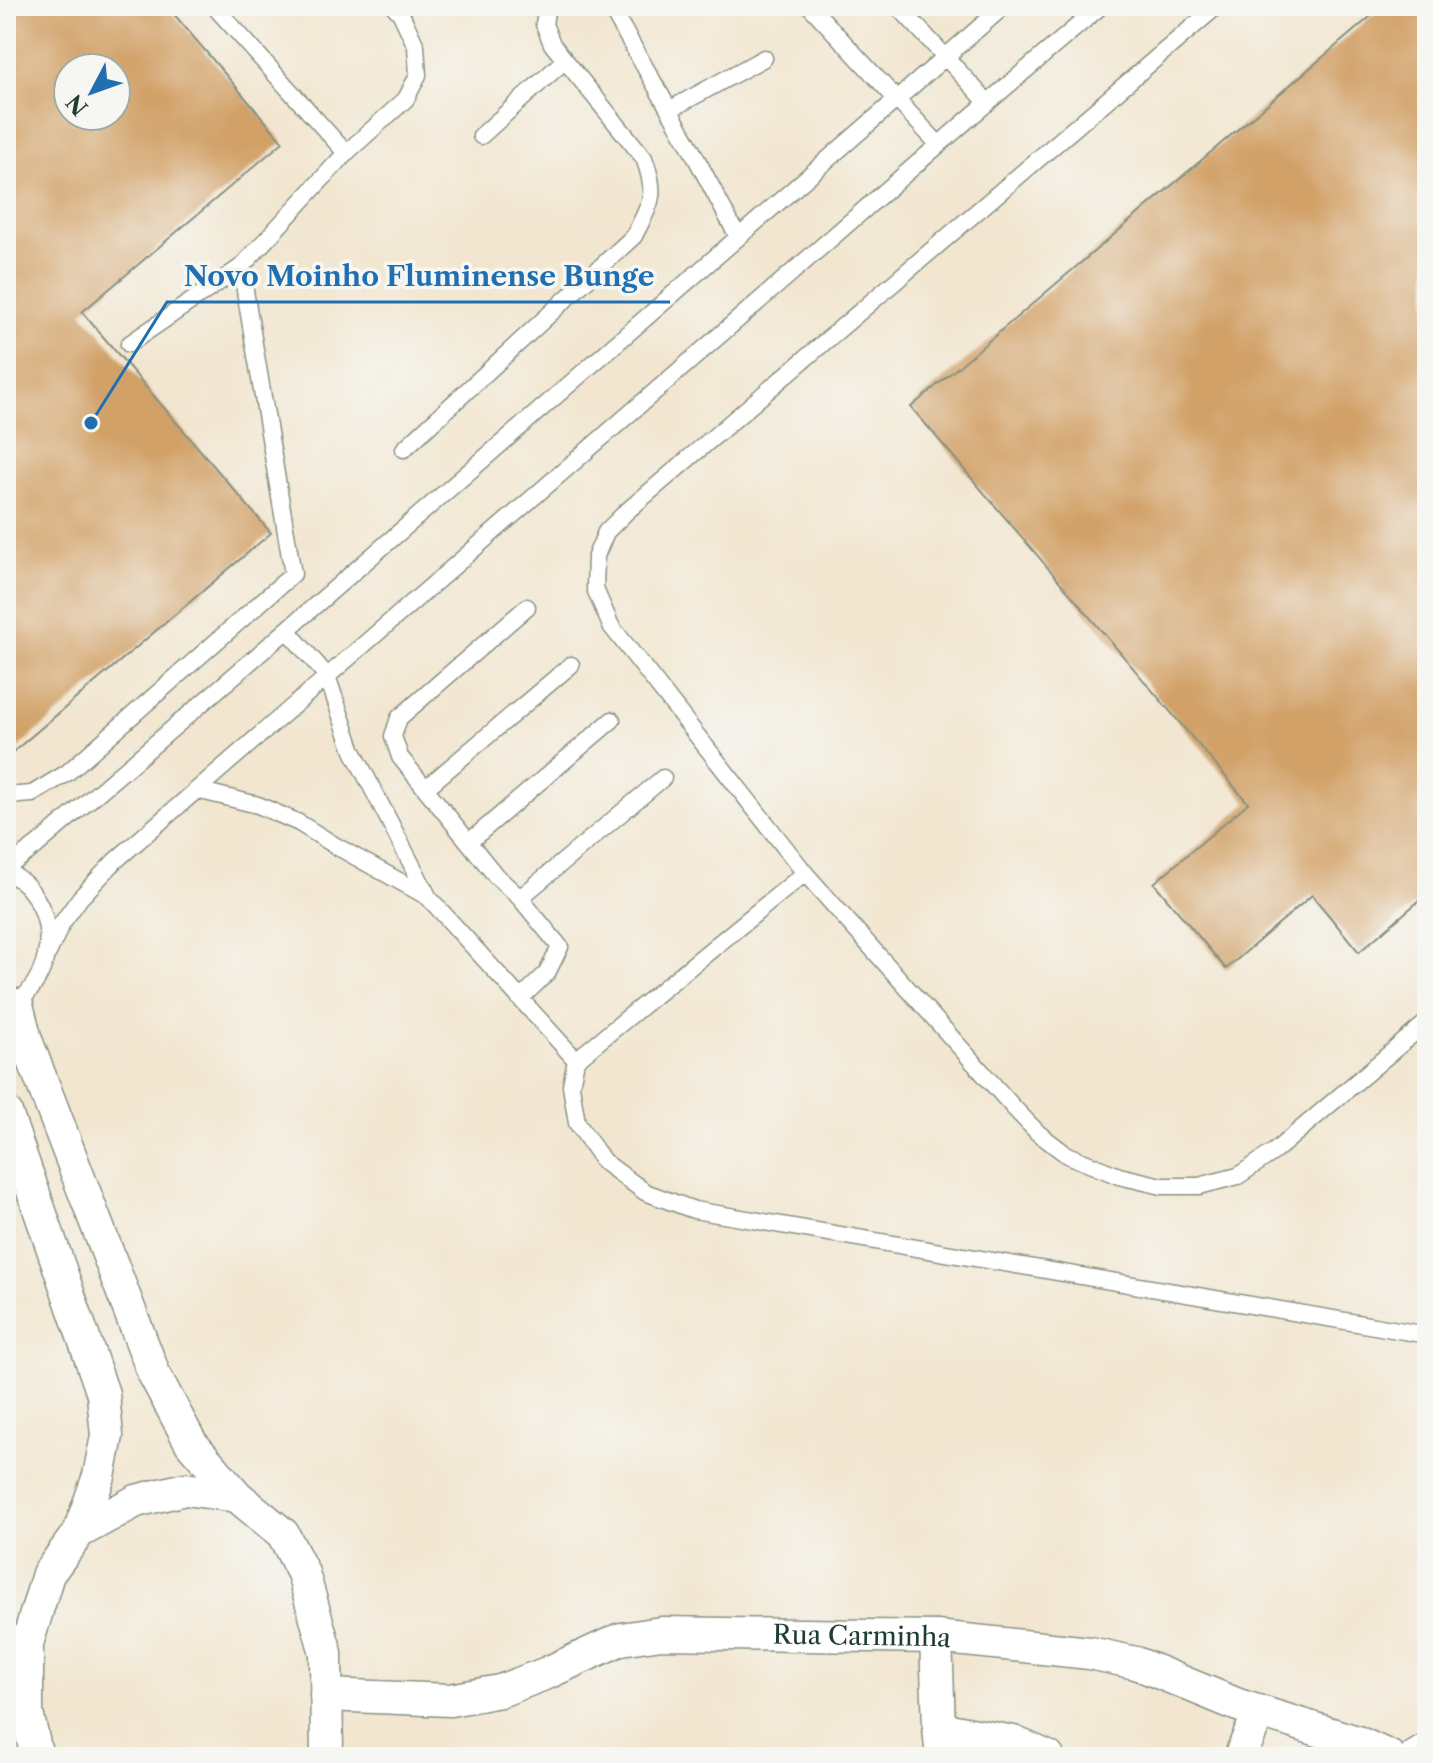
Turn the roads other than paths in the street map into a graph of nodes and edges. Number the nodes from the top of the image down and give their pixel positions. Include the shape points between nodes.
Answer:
1 (214, 6) edge
2 (394, 6) edge
3 (547, 6) edge
4 (610, 6) edge
5 (810, 6) edge
6 (898, 6) edge
7 (1004, 6) edge
8 (1101, 6) edge
9 (1217, 6) edge
10 (946, 56) junction
11 (764, 58) dead end
12 (564, 61) junction
13 (897, 98) junction
14 (988, 103) junction
15 (669, 110) junction
16 (481, 136) dead end
17 (939, 145) junction
18 (346, 153) junction
19 (738, 237) junction
20 (241, 267) junction
21 (129, 344) dead end
22 (404, 449) dead end
23 (527, 607) dead end
24 (287, 630) junction
25 (571, 665) dead end
26 (327, 676) junction
27 (612, 720) dead end
28 (663, 778) dead end
29 (426, 788) junction
30 (197, 790) junction
31 (6, 796) edge
32 (469, 842) junction
33 (6, 869) edge
34 (805, 873) junction
35 (429, 898) junction
36 (520, 898) junction
37 (48, 953) junction
38 (520, 999) junction
39 (12, 1008) edge
40 (1427, 1022) edge
41 (576, 1060) junction
42 (6, 1113) edge
43 (1427, 1335) edge
44 (237, 1496) junction
45 (79, 1532) junction
46 (936, 1637) junction
47 (326, 1695) junction
48 (1259, 1713) junction
49 (940, 1743) edge
50 (1427, 1750) edge
51 (37, 1757) edge
52 (327, 1757) edge
53 (1048, 1757) edge
54 (1240, 1757) edge
55 (1390, 1757) edge
56 (1415, 1757) edge

1 - 18 lane
2 - 18 lane via 416,46 418,75 406,99
3 - 12 lane via 544,24
4 - 15 lane
5 - 13 lane
6 - 10 lane
7 - 10 lane
8 - 14 lane
9 - 34 lane via 606,532 596,556 595,589 611,626
10 - 13 lane
10 - 14 lane
11 - 15 lane
12 - 16 lane
12 - 22 lane via 644,158 652,201 634,236
13 - 17 lane
13 - 19 lane
14 - 17 lane
15 - 19 lane
17 - 26 lane
18 - 20 lane
19 - 24 lane
20 - 21 lane
20 - 31 lane via 293,574 67,773 32,794
23 - 29 lane via 399,718 393,736 400,757
24 - 26 lane
24 - 33 lane
25 - 29 lane
26 - 30 lane
26 - 35 lane via 353,751
27 - 32 lane
28 - 36 lane
29 - 32 lane
30 - 35 lane via 258,805 299,823
30 - 37 lane via 80,898
32 - 36 lane
33 - 37 lane via 40,904
34 - 40 lane via 1038,1133 1067,1155 1119,1176 1162,1186 1199,1186 1238,1176
34 - 41 lane
35 - 38 lane
36 - 38 lane via 560,947 547,973
37 - 39 lane via 38,982
38 - 41 lane
39 - 44 street via 154,1374 191,1443
41 - 43 lane via 571,1086 577,1123 603,1161 645,1192 694,1210
42 - 45 street via 103,1394 107,1436
44 - 45 street via 185,1489 136,1501
44 - 47 street via 283,1534 303,1573 326,1653
45 - 51 street via 48,1574 27,1644 27,1713
46 - 47 street, Rua Carminha via 661,1633 621,1639 500,1691 450,1700
46 - 48 street, Rua Carminha via 1136,1663
46 - 49 street
47 - 52 street
48 - 54 street
48 - 55 street, Rua Carminha
49 - 53 street via 1013,1742
50 - 56 street

